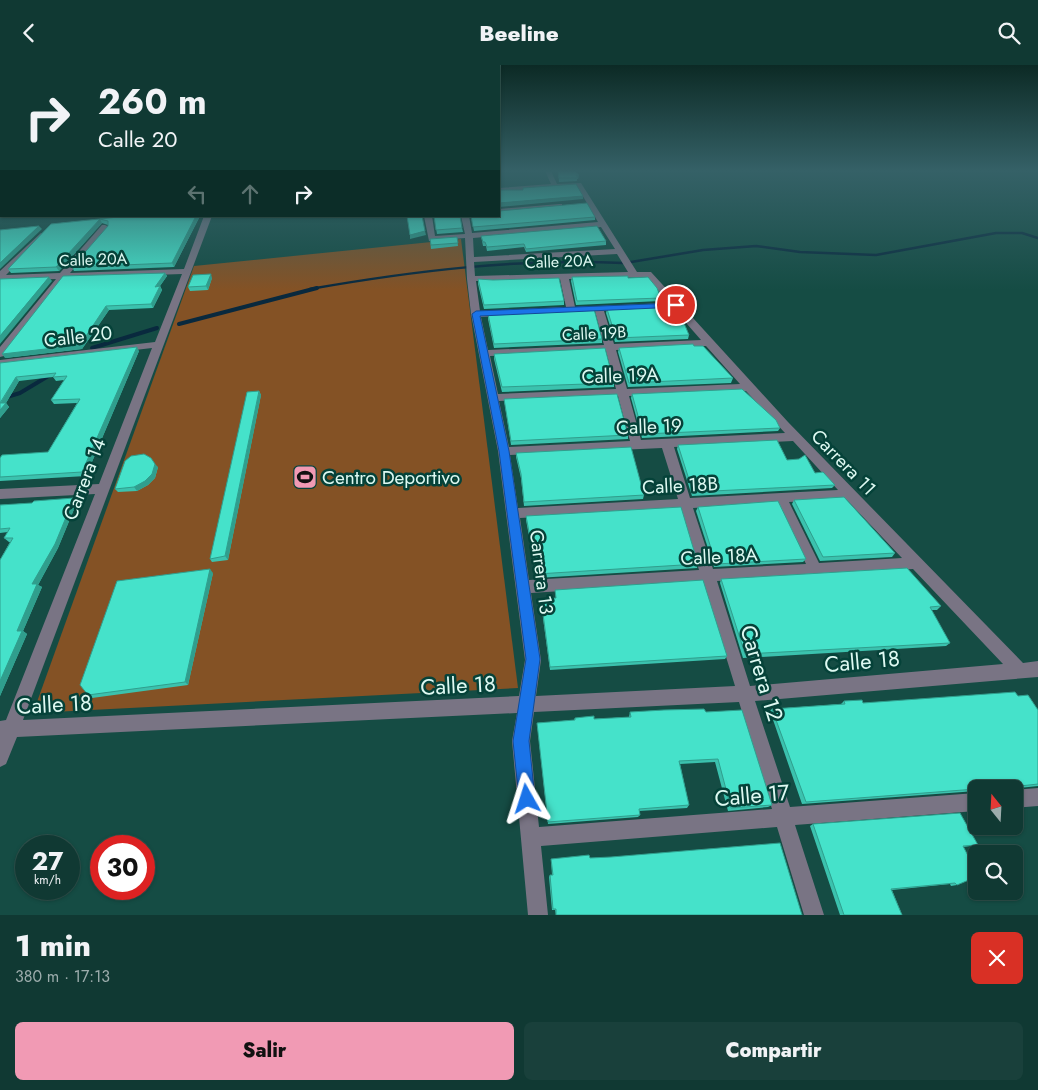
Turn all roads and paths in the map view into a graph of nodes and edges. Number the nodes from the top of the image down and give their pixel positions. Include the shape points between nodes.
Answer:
1 (596, 211) edge
2 (208, 217) edge
3 (429, 217) edge
4 (465, 217) edge
5 (604, 224) junction
6 (49, 227) edge
7 (105, 227) edge
8 (469, 236) junction
9 (620, 251) junction
10 (470, 261) junction
11 (187, 271) junction
12 (634, 274) junction
13 (648, 274) joint
14 (62, 275) junction
15 (564, 276) junction
16 (0, 277) edge
17 (471, 278) junction
18 (676, 305) junction
19 (599, 308) junction
20 (571, 309) junction
21 (476, 314) junction
22 (708, 343) junction
23 (159, 344) junction
24 (610, 347) junction
25 (482, 353) junction
26 (0, 354) edge
27 (0, 363) edge
28 (750, 387) junction
29 (623, 393) junction
30 (492, 398) junction
31 (795, 437) junction
32 (667, 444) junction
33 (637, 445) junction
34 (504, 451) junction
35 (103, 489) junction
36 (0, 494) edge
37 (849, 494) junction
38 (781, 498) junction
39 (685, 503) junction
40 (514, 513) junction
41 (916, 563) junction
42 (815, 569) junction
43 (708, 575) junction
44 (524, 587) junction
45 (1038, 669) edge
46 (1019, 670) junction
47 (745, 694) junction
48 (526, 705) junction
49 (6, 729) edge
50 (0, 758) edge
51 (1038, 797) edge
52 (1023, 798) edge
53 (968, 802) edge
54 (783, 816) junction
55 (531, 837) junction
56 (538, 915) edge
57 (814, 915) edge

1 - 5 street
2 - 11 street, Carrera 14
3 - 8 street via 432,239
4 - 8 street, Carrera 13
5 - 8 street
5 - 9 street
6 - 16 street
7 - 14 street
8 - 10 street, Carrera 13
9 - 10 street
9 - 12 street
10 - 17 street, Carrera 13
11 - 14 street, Calle 20A
11 - 23 street, Carrera 14
12 - 13 street, Calle 20A
12 - 15 street, Calle 20A
13 - 18 street, Carrera 11
14 - 16 street, Calle 20A
14 - 26 street
15 - 17 street, Calle 20A
15 - 20 street
17 - 21 street, Carrera 13
18 - 19 street
18 - 22 street, Carrera 11
19 - 20 street
19 - 24 street
20 - 21 street
21 - 25 street, Carrera 13
22 - 24 street, Calle 19B
22 - 28 street, Carrera 11
23 - 27 street, Calle 20
23 - 35 street, Carrera 14
24 - 25 street, Calle 19B
24 - 29 street
25 - 30 street, Carrera 13
28 - 29 street, Calle 19A
28 - 31 street, Carrera 11
29 - 30 street, Calle 19A
29 - 33 street
30 - 34 street, Carrera 13
31 - 32 street, Calle 19
31 - 37 street, Carrera 11
32 - 33 street, Calle 19
32 - 39 street, Carrera 12
33 - 34 street, Calle 19
34 - 40 street, Carrera 13
35 - 36 street
35 - 49 street, Carrera 14
37 - 38 street, Calle 18B
37 - 41 street, Carrera 11
38 - 39 street, Calle 18B
38 - 42 street
39 - 40 street, Calle 18B
39 - 43 street, Carrera 12
40 - 44 street, Carrera 13
41 - 42 street, Calle 18A
41 - 46 street, Carrera 11
42 - 43 street, Calle 18A
43 - 44 street, Calle 18A
43 - 47 street, Carrera 12
44 - 48 street, Carrera 13 via 533,659
45 - 46 street, Calle 18
46 - 47 street, Calle 18
47 - 48 street, Calle 18
47 - 54 street, Carrera 12
48 - 49 street, Calle 18
48 - 55 street, Carrera 13 via 521,741
49 - 50 street, Carrera 14
51 - 52 street
53 - 54 street, Calle 17
54 - 55 street, Calle 17
54 - 57 street, Carrera 12
55 - 56 street, Carrera 13

